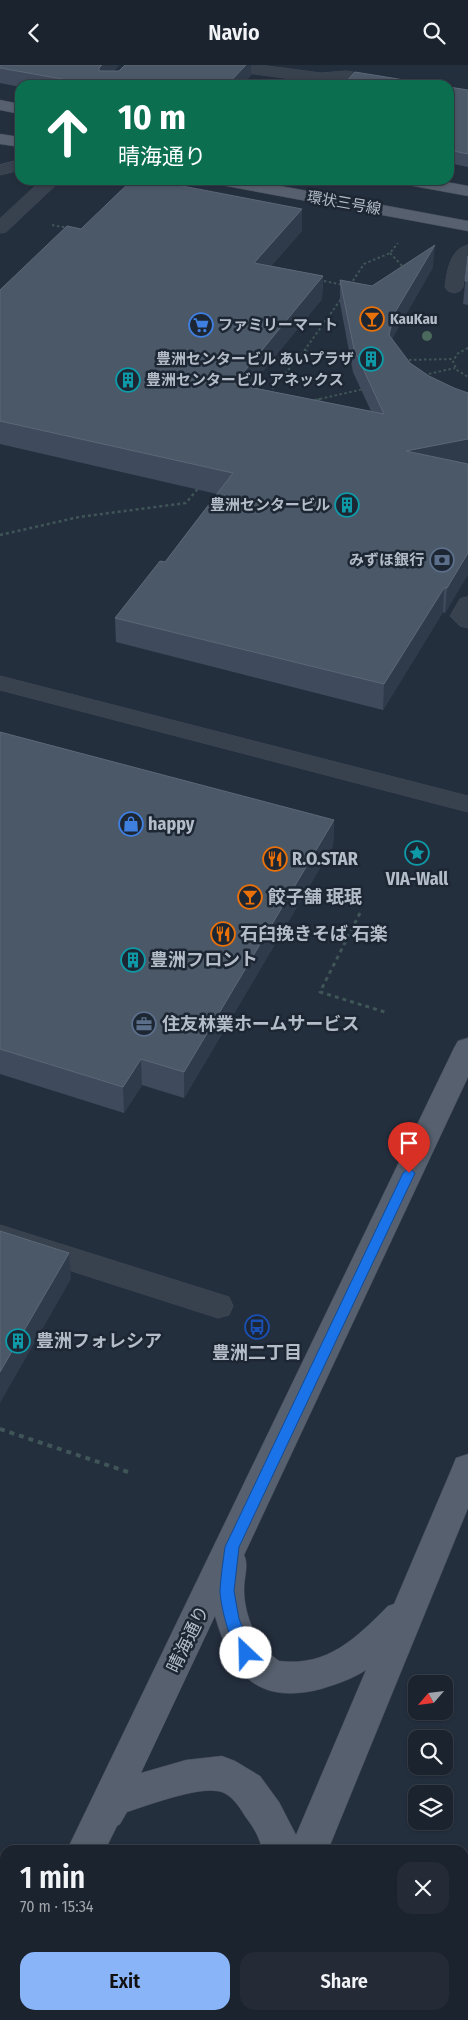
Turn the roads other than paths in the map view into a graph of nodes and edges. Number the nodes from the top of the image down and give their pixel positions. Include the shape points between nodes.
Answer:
1 (225, 65) edge
2 (357, 65) edge
3 (287, 69) edge
4 (279, 80) edge
5 (315, 80) edge
6 (320, 80) edge
7 (324, 80) edge
8 (370, 80) edge
9 (0, 105) edge
10 (15, 108) edge
11 (0, 139) edge
12 (15, 141) edge
13 (0, 157) edge
14 (15, 159) edge
15 (15, 166) edge
16 (0, 170) edge
17 (47, 185) edge
18 (248, 185) edge
19 (435, 185) edge
20 (468, 191) edge
21 (468, 226) edge
22 (0, 228) edge
23 (468, 250) edge
24 (454, 287) dead end
25 (468, 604) edge
26 (468, 621) edge
27 (0, 683) edge
28 (468, 804) edge
29 (468, 1048) edge
30 (0, 1236) edge
31 (218, 1306) dead end
32 (468, 1468) edge
33 (232, 1547) junction
34 (410, 1607) junction
35 (91, 1841) edge
36 (280, 1845) edge
37 (311, 1845) edge

1 - 3 street
2 - 6 street
3 - 4 street
3 - 5 street
7 - 8 street via 346,76
9 - 10 main road
11 - 12 main road
13 - 14 street
15 - 16 street
17 - 22 street
18 - 21 main road, 環状三号線
19 - 20 main road
23 - 24 street via 456,263
25 - 26 street via 461,616
27 - 28 street
29 - 33 main road, 晴海通り
30 - 31 street
32 - 34 main road
33 - 34 main road via 227,1591 232,1619 252,1662 269,1675 286,1679 312,1676 341,1667 370,1648
33 - 35 main road, 晴海通り
34 - 37 main road
35 - 36 main road via 116,1798 186,1777 222,1773 247,1788 266,1814

